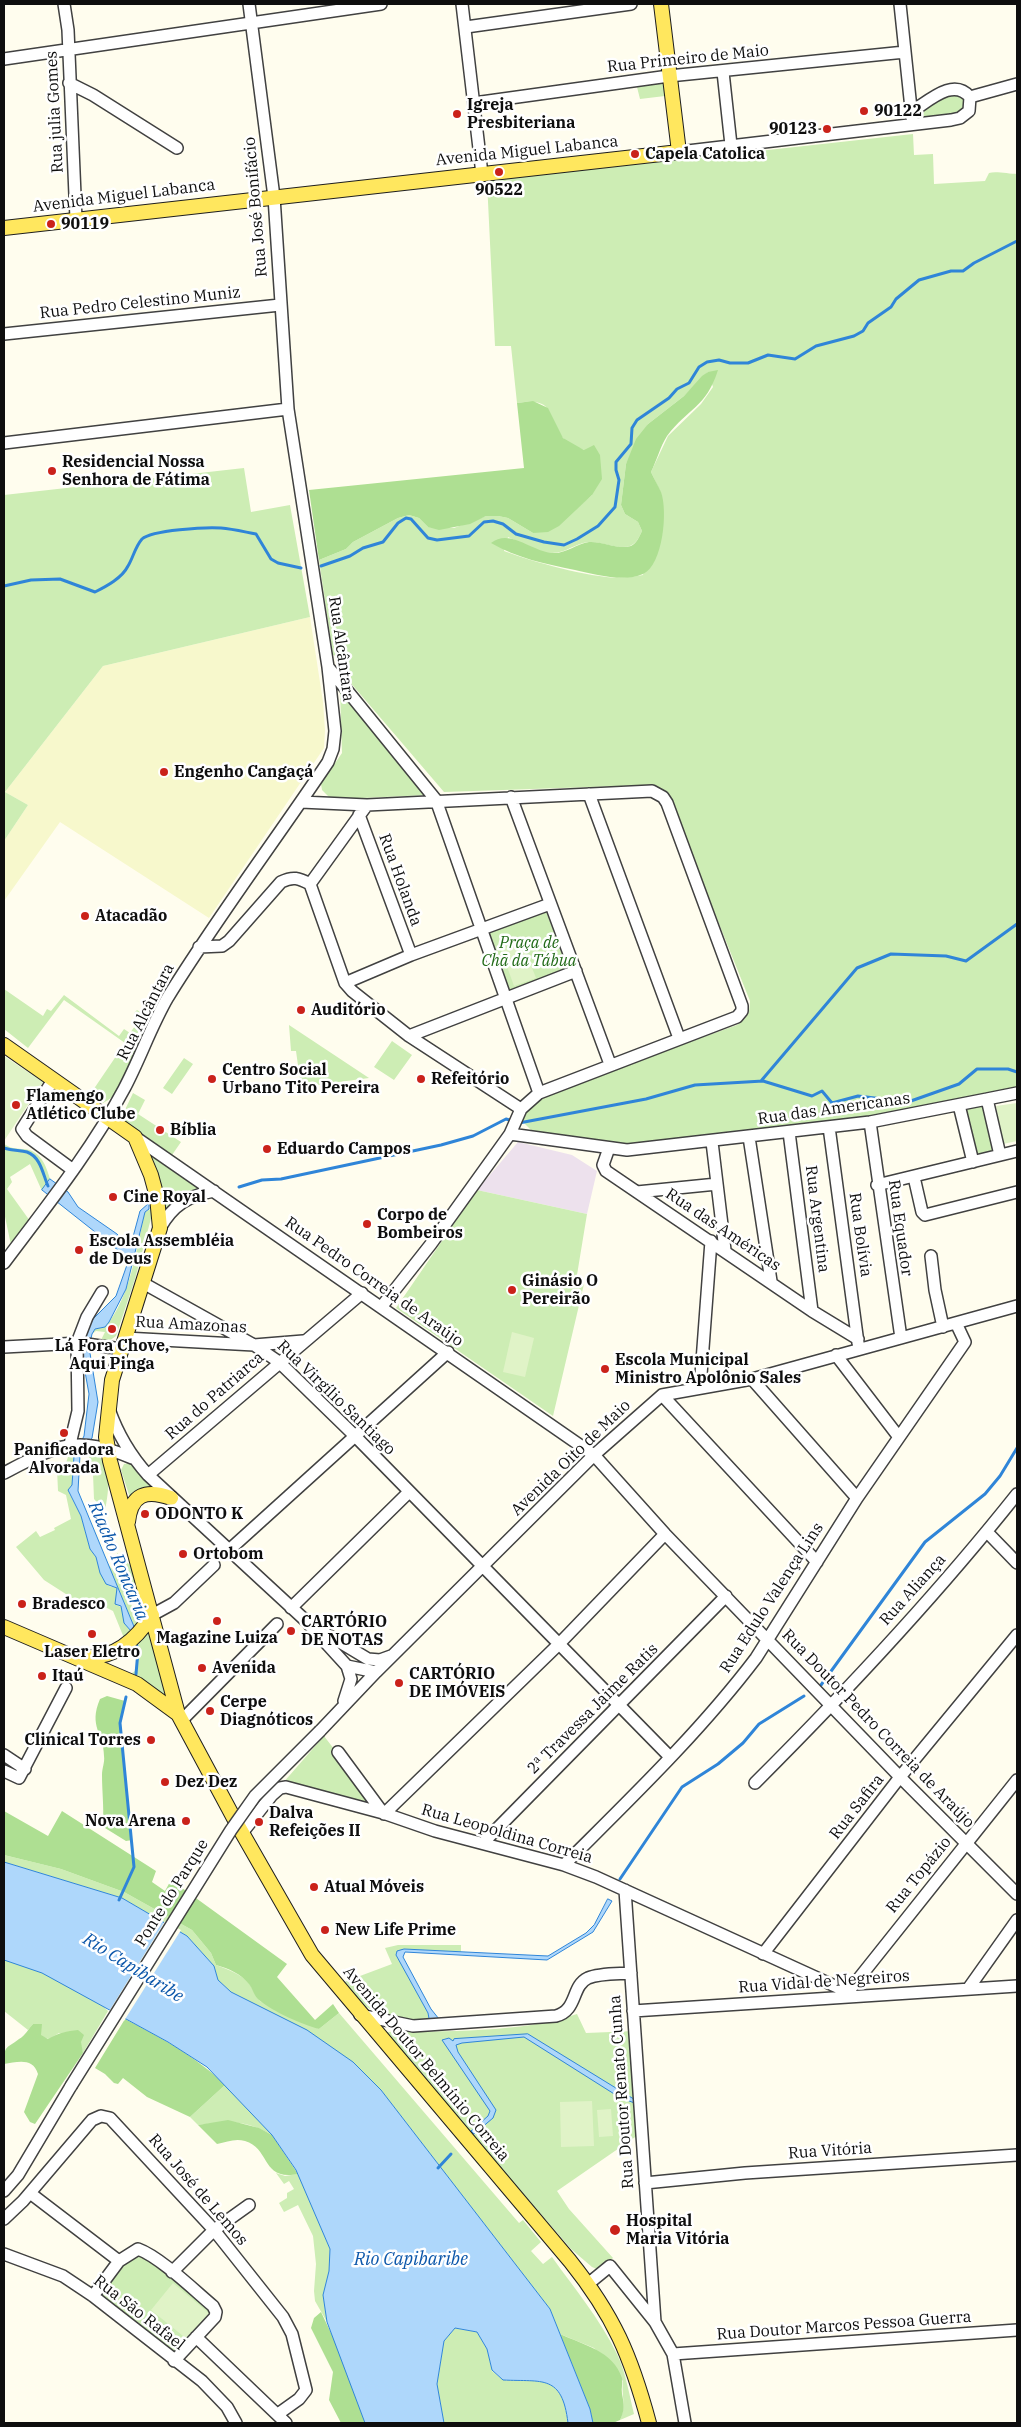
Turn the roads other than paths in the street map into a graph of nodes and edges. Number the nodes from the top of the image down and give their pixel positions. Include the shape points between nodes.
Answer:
1 (64, 4) edge
2 (249, 4) edge
3 (381, 4) edge
4 (462, 4) edge
5 (631, 4) edge
6 (661, 4) edge
7 (900, 4) edge
8 (352, 6) edge
9 (251, 24) junction
10 (466, 27) junction
11 (68, 50) junction
12 (905, 52) junction
13 (4, 59) edge
14 (724, 72) junction
15 (669, 76) junction
16 (69, 83) junction
17 (1017, 84) edge
18 (970, 97) junction
19 (474, 102) junction
20 (911, 112) junction
21 (913, 124) junction
22 (731, 146) junction
23 (177, 148) dead end
24 (680, 152) junction
25 (482, 174) junction
26 (274, 197) junction
27 (76, 219) junction
28 (4, 228) edge
29 (280, 304) junction
30 (4, 334) edge
31 (288, 409) junction
32 (4, 443) edge
33 (328, 667) junction
34 (589, 794) junction
35 (512, 797) junction
36 (436, 800) junction
37 (301, 802) junction
38 (367, 805) junction
39 (359, 815) junction
40 (310, 884) junction
41 (550, 904) junction
42 (480, 930) junction
43 (199, 948) junction
44 (411, 956) junction
45 (576, 971) junction
46 (345, 983) junction
47 (505, 1000) junction
48 (409, 1036) junction
49 (679, 1038) junction
50 (4, 1044) edge
51 (610, 1064) junction
52 (53, 1080) junction
53 (538, 1092) junction
54 (1017, 1093) edge
55 (987, 1099) junction
56 (959, 1105) junction
57 (520, 1112) junction
58 (108, 1117) junction
59 (870, 1122) junction
60 (829, 1127) junction
61 (511, 1132) junction
62 (789, 1132) junction
63 (135, 1137) junction
64 (749, 1137) junction
65 (712, 1142) junction
66 (609, 1148) junction
67 (1017, 1151) edge
68 (1000, 1155) junction
69 (973, 1162) junction
70 (73, 1170) junction
71 (914, 1177) junction
72 (717, 1184) junction
73 (878, 1185) junction
74 (214, 1191) junction
75 (637, 1192) junction
76 (1017, 1192) edge
77 (160, 1228) junction
78 (711, 1241) junction
79 (725, 1250) junction
80 (931, 1256) dead end
81 (4, 1263) edge
82 (772, 1281) junction
83 (144, 1283) junction
84 (102, 1292) dead end
85 (362, 1293) junction
86 (382, 1306) junction
87 (1017, 1306) edge
88 (812, 1311) junction
89 (956, 1323) junction
90 (942, 1327) junction
91 (900, 1338) junction
92 (303, 1341) junction
93 (78, 1343) junction
94 (123, 1344) junction
95 (858, 1344) junction
96 (254, 1345) junction
97 (4, 1347) edge
98 (448, 1352) junction
99 (836, 1355) junction
100 (279, 1362) junction
101 (752, 1379) junction
102 (700, 1388) junction
103 (662, 1395) junction
104 (108, 1405) junction
105 (355, 1436) junction
106 (898, 1436) junction
107 (72, 1444) junction
108 (100, 1446) junction
109 (594, 1455) junction
110 (132, 1458) junction
111 (4, 1473) edge
112 (148, 1475) junction
113 (409, 1492) junction
114 (1017, 1494) edge
115 (171, 1498) junction
116 (857, 1498) junction
117 (128, 1526) junction
118 (987, 1532) junction
119 (665, 1534) junction
120 (228, 1551) junction
121 (817, 1562) junction
122 (1017, 1563) edge
123 (214, 1565) dead end
124 (484, 1566) junction
125 (726, 1596) junction
126 (291, 1608) junction
127 (152, 1615) junction
128 (305, 1620) junction
129 (278, 1624) dead end
130 (4, 1627) edge
131 (1017, 1635) edge
132 (768, 1638) junction
133 (558, 1645) junction
134 (358, 1653) junction
135 (393, 1656) junction
136 (74, 1657) junction
137 (347, 1666) junction
138 (363, 1670) junction
139 (376, 1672) junction
140 (362, 1686) junction
141 (66, 1688) dead end
142 (619, 1706) junction
143 (832, 1707) junction
144 (341, 1708) junction
145 (180, 1717) junction
146 (338, 1752) dead end
147 (4, 1756) edge
148 (670, 1757) junction
149 (4, 1771) edge
150 (21, 1774) junction
151 (900, 1777) junction
152 (1017, 1780) edge
153 (755, 1783) dead end
154 (384, 1814) junction
155 (242, 1833) junction
156 (483, 1843) junction
157 (966, 1844) junction
158 (564, 1865) junction
159 (625, 1890) junction
160 (1017, 1894) edge
161 (1017, 1920) edge
162 (763, 1954) junction
163 (631, 1973) junction
164 (1017, 1986) edge
165 (968, 1989) junction
166 (849, 1995) junction
167 (632, 2011) junction
168 (360, 2015) junction
169 (1017, 2155) edge
170 (645, 2183) junction
171 (5, 2187) edge
172 (30, 2193) junction
173 (249, 2205) dead end
174 (4, 2219) edge
175 (214, 2230) junction
176 (4, 2254) edge
177 (119, 2261) junction
178 (172, 2272) junction
179 (588, 2284) junction
180 (93, 2296) junction
181 (655, 2322) junction
182 (1017, 2330) edge
183 (196, 2337) junction
184 (672, 2354) junction
185 (174, 2361) junction
186 (282, 2419) edge
187 (236, 2423) edge
188 (649, 2423) edge
189 (685, 2423) edge

1 - 11 street, Rua julia Gomes
2 - 9 street, Rua José Bonifácio
3 - 8 street
4 - 10 street
5 - 10 street
6 - 15 main road
7 - 12 street
8 - 9 street
9 - 11 street
9 - 26 street, Rua José Bonifácio
10 - 19 street
11 - 13 street
11 - 16 street, Rua julia Gomes
12 - 14 street, Rua Primeiro de Maio
12 - 20 street
14 - 15 street, Rua Primeiro de Maio
14 - 22 street
15 - 19 street, Rua Primeiro de Maio
15 - 24 main road
16 - 23 street
16 - 27 street, Rua julia Gomes
17 - 18 street
18 - 20 street via 961,89 951,88
18 - 21 street, Avenida Miguel Labanca via 969,111 960,118
19 - 25 street
20 - 21 street
21 - 22 street, Avenida Miguel Labanca
22 - 24 street, Avenida Miguel Labanca
24 - 25 main road, Avenida Miguel Labanca
25 - 26 main road, Avenida Miguel Labanca
26 - 27 main road, Avenida Miguel Labanca
26 - 29 street, Rua José Bonifácio
27 - 28 main road, Avenida Miguel Labanca
29 - 30 street, Rua Pedro Celestino Muniz
29 - 31 street, Rua José Bonifácio
31 - 32 street
31 - 33 street, Rua Alcântara
33 - 36 street
33 - 37 street, Rua Alcântara via 335,731 333,749
34 - 35 street
34 - 49 street
34 - 49 street via 652,791 663,797 738,997 742,1011 737,1018
35 - 36 street
35 - 41 street
36 - 38 street
36 - 42 street
37 - 38 street
37 - 43 street, Rua Alcântara
38 - 39 street
39 - 40 street
39 - 44 street, Rua Holanda
40 - 43 street via 290,877 281,882 229,941 222,946
40 - 46 street
41 - 42 street
41 - 45 street
42 - 44 street
42 - 47 street
43 - 58 street, Rua Alcântara via 167,1000
44 - 46 street
45 - 47 street
45 - 51 street
46 - 48 street
47 - 48 street
47 - 53 street
48 - 57 street
49 - 51 street
50 - 52 main road
51 - 53 street
52 - 58 main road
52 - 70 street via 22,1129
53 - 57 street
54 - 55 street, Rua das Americanas
55 - 56 street, Rua das Americanas
55 - 68 street
56 - 59 street, Rua das Americanas
56 - 69 street
57 - 61 street
58 - 63 main road
58 - 70 street, Rua Alcântara
59 - 60 street, Rua das Americanas
59 - 73 street, Rua Equador
60 - 62 street, Rua das Americanas
60 - 95 street, Rua Bolívia
61 - 66 street
61 - 86 street
62 - 64 street, Rua das Americanas
62 - 88 street, Rua Argentina
63 - 74 street, Rua Pedro Correia de Araújo
63 - 77 main road via 151,1175 158,1201
64 - 65 street, Rua das Americanas
64 - 82 street
65 - 66 street, Rua das Americanas via 627,1150
65 - 72 street
66 - 75 street, Rua das Américas via 604,1168
67 - 68 street
68 - 69 street
69 - 71 street
70 - 81 street, Rua Alcântara
71 - 73 street
71 - 76 street via 922,1212 928,1215
72 - 75 street
72 - 79 street
73 - 91 street, Rua Equador
74 - 77 street via 177,1204
74 - 85 street, Rua Pedro Correia de Araújo
75 - 78 street, Rua das Américas
77 - 83 main road
78 - 79 street, Rua das Américas
78 - 102 street
79 - 82 street, Rua das Américas
80 - 90 street
82 - 88 street, Rua das Américas
83 - 94 main road
83 - 96 street, Rua Virgílio Santiago
84 - 93 street via 87,1317
85 - 86 street, Rua Pedro Correia de Araújo
85 - 92 street, Rua do Patriarca
86 - 98 street, Rua Pedro Correia de Araújo
87 - 89 street
88 - 95 street, Rua das Américas
89 - 90 street
89 - 106 street, Rua Edulo Valença Lins via 965,1342
90 - 91 street
91 - 95 street
92 - 96 street, Rua do Patriarca
92 - 100 street, Rua do Patriarca
93 - 94 street, Rua Amazonas
93 - 97 street, Rua Amazonas
93 - 107 street via 78,1412
94 - 96 street, Rua Amazonas
94 - 104 main road
95 - 99 street
96 - 100 street, Rua Virgílio Santiago
98 - 105 street
98 - 109 street, Rua Pedro Correia de Araújo
99 - 101 street
99 - 106 street
100 - 105 street, Rua Virgílio Santiago
100 - 112 street, Rua do Patriarca
101 - 102 street
101 - 116 street
102 - 103 street
103 - 109 street, Avenida Oito de Maio
103 - 121 street
104 - 108 main road
104 - 110 street
105 - 113 street, Rua Virgílio Santiago
105 - 120 street
106 - 116 street, Rua Edulo Valença Lins
107 - 108 street
107 - 111 street via 41,1454
108 - 110 street
108 - 117 main road
109 - 119 street, Rua Doutor Pedro Correia de Araújo
109 - 124 street, Avenida Oito de Maio
110 - 112 street
112 - 115 street
113 - 124 street, Rua Virgílio Santiago
113 - 126 street
114 - 118 street, Rua Aliança
115 - 117 main road via 151,1492 136,1500
115 - 120 street
116 - 121 street, Rua Edulo Valença Lins
117 - 127 main road
118 - 122 street
118 - 143 street, Rua Aliança
119 - 125 street, Rua Doutor Pedro Correia de Araújo
119 - 133 street
120 - 126 street
121 - 132 street, Rua Edulo Valença Lins
123 - 127 street via 174,1603
124 - 133 street, Rua Virgílio Santiago
124 - 135 street, Avenida Oito de Maio
125 - 132 street, Rua Doutor Pedro Correia de Araújo
125 - 142 street, 2ª Travessa Jaime Ratis
126 - 128 street
127 - 136 main road via 142,1629 108,1655
127 - 145 main road
128 - 134 street
128 - 137 street
129 - 145 street
130 - 136 main road
131 - 151 street, Rua Safira
132 - 143 street, Rua Doutor Pedro Correia de Araújo
132 - 148 street, Rua Edulo Valença Lins via 739,1681
133 - 142 street, Rua Virgílio Santiago
133 - 154 street
134 - 135 street via 374,1660
134 - 138 street
135 - 139 street, Avenida Oito de Maio
136 - 145 main road via 137,1684
137 - 138 street
137 - 144 street via 350,1686
138 - 139 street
138 - 140 street
139 - 140 street, Avenida Oito de Maio
140 - 144 street, Ponte do Parque
141 - 150 street
142 - 148 street, Rua Virgílio Santiago
142 - 156 street, 2ª Travessa Jaime Ratis
143 - 151 street, Rua Doutor Pedro Correia de Araújo
143 - 153 street, Rua Aliança
144 - 171 street, Ponte do Parque, bridge via 273,1777 236,1823 37,2145
145 - 155 main road, Avenida Doutor Belmínio Correia
146 - 154 street
147 - 150 street
148 - 158 street, Rua Edulo Valença Lins
149 - 150 street
151 - 157 street, Rua Doutor Pedro Correia de Araújo
151 - 162 street, Rua Safira
152 - 157 street, Rua Topázio
154 - 155 street, Rua Leopoldina Correia via 286,1787 272,1795
154 - 156 street, Rua Leopoldina Correia
155 - 168 main road, Avenida Doutor Belmínio Correia via 312,1955
156 - 158 street, Rua Leopoldina Correia
157 - 160 street, Rua Doutor Pedro Correia de Araújo
157 - 166 street, Rua Topázio
158 - 159 street, Rua Leopoldina Correia
159 - 162 street, Rua Leopoldina Correia
159 - 163 street, Rua Doutor Renato Cunha
161 - 165 street
162 - 166 street, Rua Leopoldina Correia
163 - 167 street, Rua Doutor Renato Cunha
163 - 168 street via 589,1978 580,1986 569,2009 556,2016 413,2026
164 - 165 street, Rua Vidal de Negreiros
165 - 166 street, Rua Vidal de Negreiros
166 - 167 street, Rua Vidal de Negreiros
167 - 170 street, Rua Doutor Renato Cunha
168 - 179 main road, Avenida Doutor Belmínio Correia
169 - 170 street, Rua Vitória
170 - 181 street, Rua Doutor Renato Cunha
172 - 174 street, Rua José de Lemos
172 - 175 street, Rua José de Lemos via 83,2129 97,2117 105,2116 134,2141
172 - 177 street
173 - 175 street
175 - 178 street
175 - 186 street, Rua José de Lemos via 268,2297 292,2334 306,2390
176 - 180 street, Rua São Rafael via 63,2276
177 - 178 street via 138,2249
177 - 180 street
178 - 183 street via 214,2306 216,2312
179 - 181 street via 610,2266
179 - 188 main road, Avenida Doutor Belmínio Correia via 627,2350
180 - 185 street, Rua São Rafael
181 - 184 street
182 - 184 street, Rua Doutor Marcos Pessoa Guerra
183 - 185 street
183 - 186 street
184 - 189 street
185 - 187 street, Rua São Rafael via 215,2393

